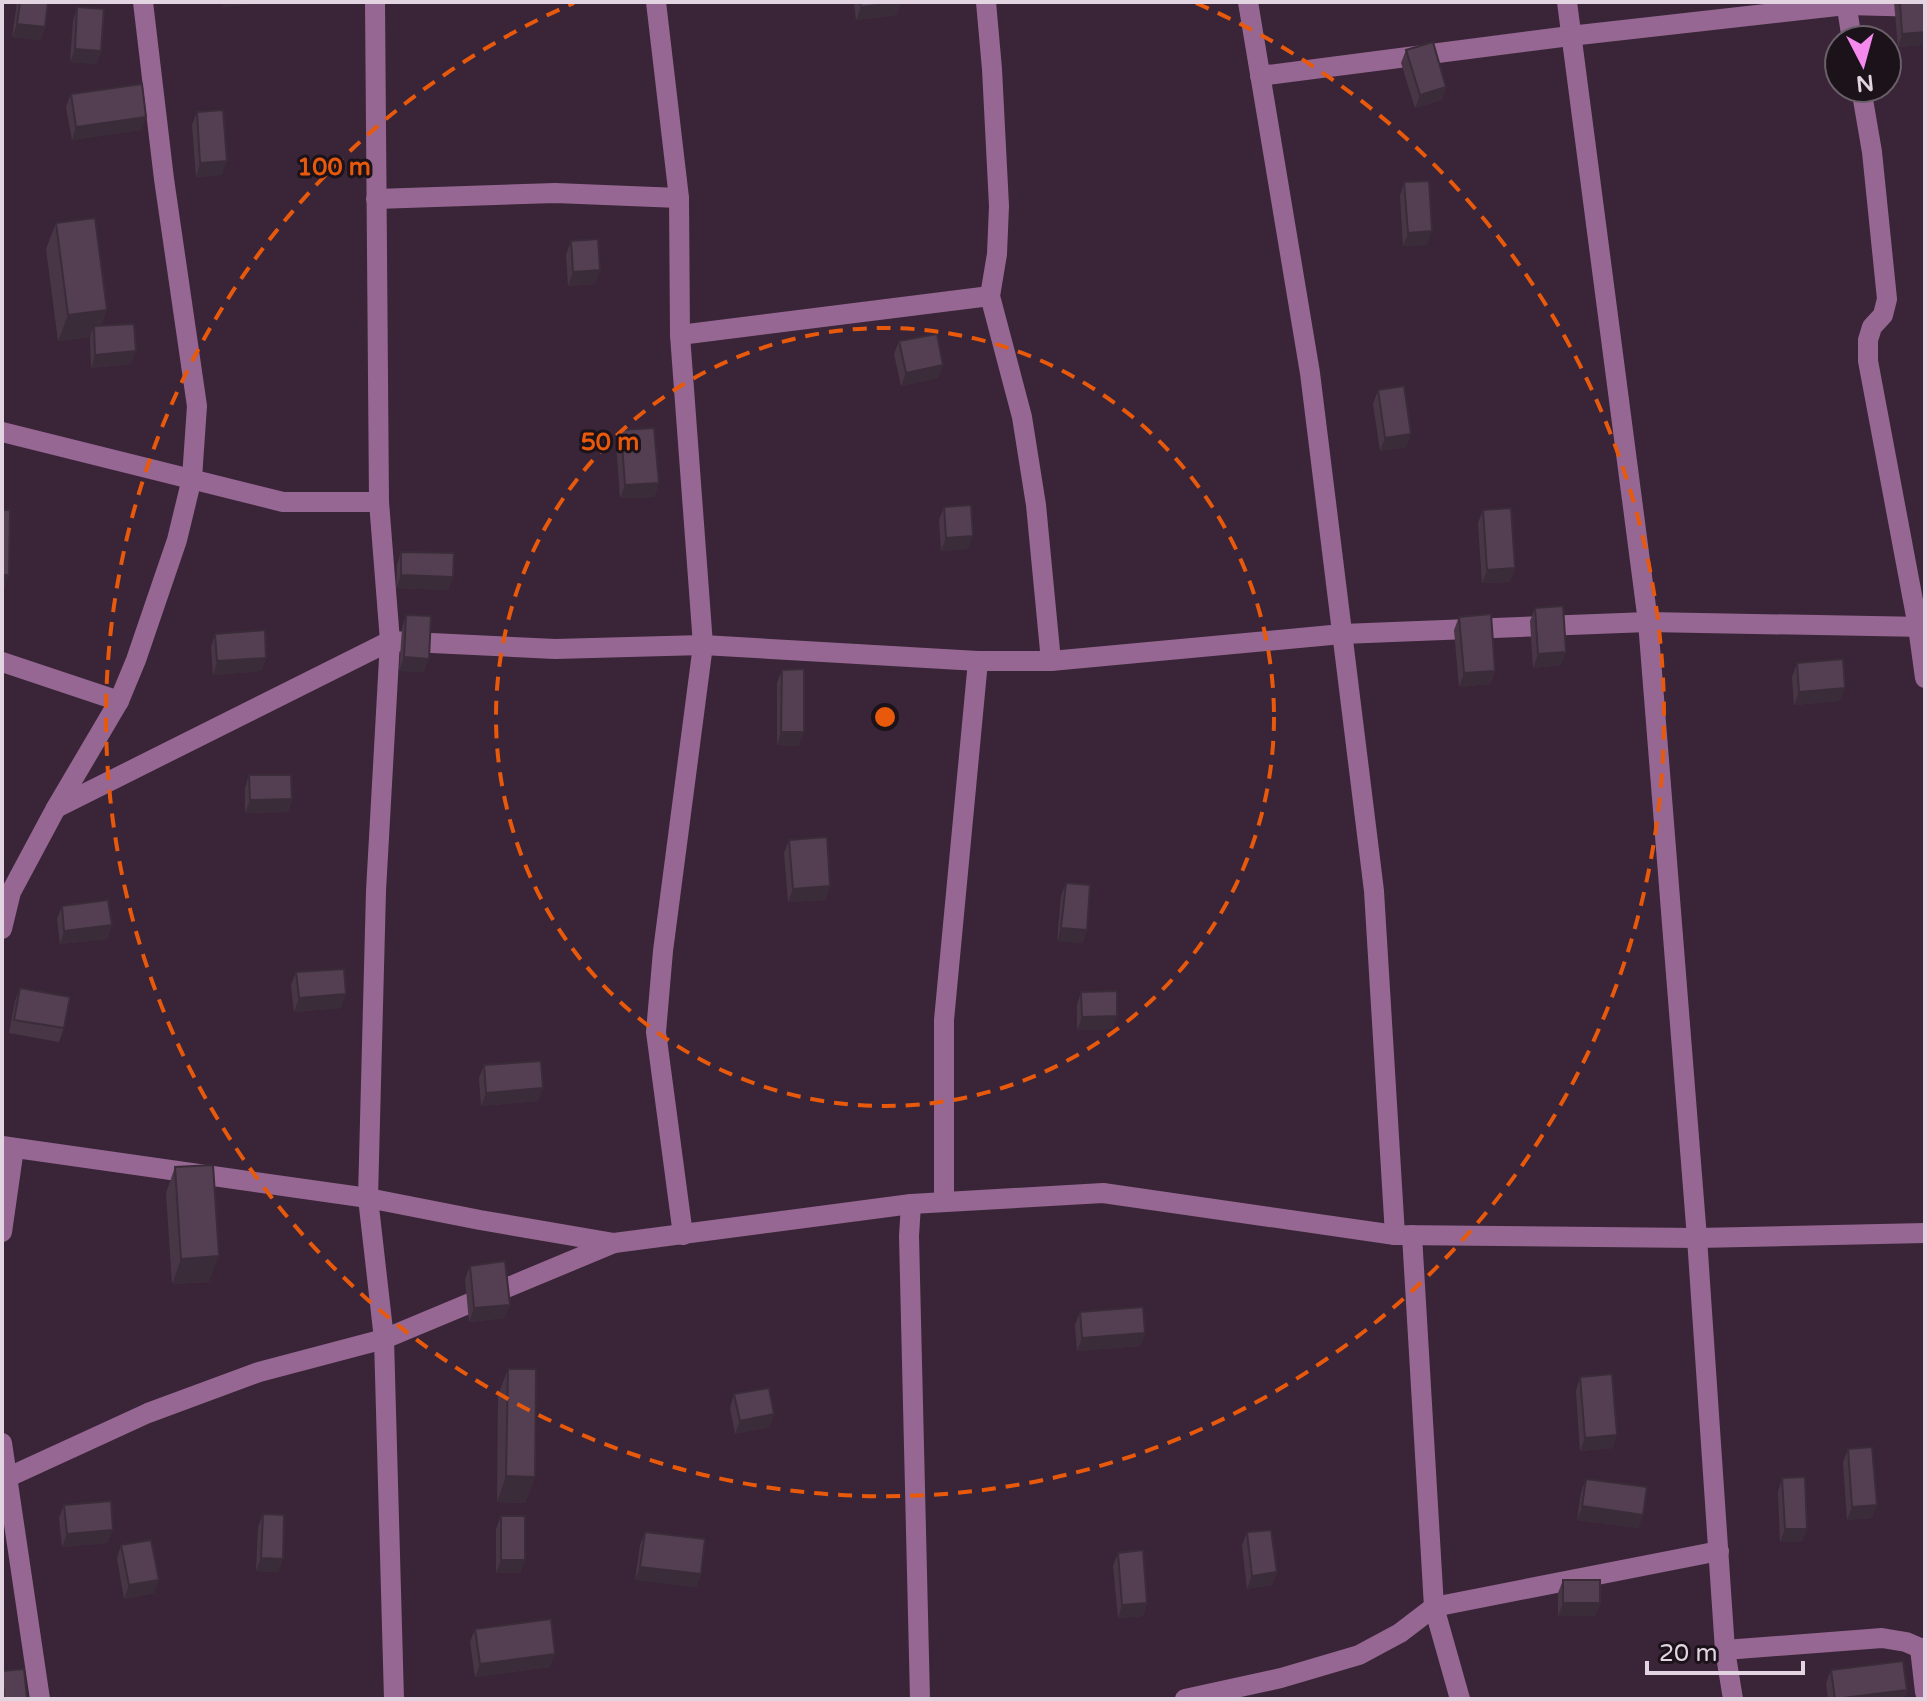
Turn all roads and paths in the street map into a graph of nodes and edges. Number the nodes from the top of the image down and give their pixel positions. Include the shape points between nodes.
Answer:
1 (143, 2) edge
2 (375, 2) edge
3 (656, 2) edge
4 (986, 2) edge
5 (1248, 2) edge
6 (1567, 2) edge
7 (1846, 3) edge
8 (1925, 7) edge
9 (1849, 24) edge
10 (1570, 36) junction
11 (1260, 76) junction
12 (1864, 104) edge
13 (679, 198) junction
14 (376, 199) junction
15 (990, 296) junction
16 (680, 335) junction
17 (2, 432) edge
18 (192, 478) junction
19 (379, 502) junction
20 (1648, 622) junction
21 (1921, 627) edge
22 (1342, 634) junction
23 (390, 641) junction
24 (703, 645) junction
25 (978, 661) junction
26 (1051, 661) junction
27 (2, 662) edge
28 (1925, 678) edge
29 (119, 701) junction
30 (56, 808) junction
31 (6, 892) edge
32 (2, 929) edge
33 (8, 1147) edge
34 (368, 1198) junction
35 (944, 1202) junction
36 (911, 1204) junction
37 (2, 1232) edge
38 (1925, 1233) edge
39 (683, 1235) junction
40 (1404, 1235) junction
41 (1697, 1238) junction
42 (614, 1243) junction
43 (384, 1339) junction
44 (2, 1443) edge
45 (5, 1479) edge
46 (1719, 1551) junction
47 (1434, 1607) junction
48 (1922, 1648) edge
49 (1725, 1650) junction
50 (1925, 1692) edge
51 (40, 1699) edge
52 (394, 1699) edge
53 (920, 1699) edge
54 (1185, 1699) edge
55 (1460, 1699) edge
56 (1733, 1699) edge

1 - 18 street via 197,406
2 - 14 street
3 - 13 street
4 - 15 street via 999,206
5 - 11 street
6 - 10 street
7 - 8 street
7 - 9 street
7 - 10 street
10 - 11 street
10 - 20 street
11 - 22 street via 1310,373
12 - 21 street via 1887,299 1868,340 1868,361
13 - 14 street via 555,193
13 - 16 street
14 - 19 street
15 - 16 street
15 - 26 street via 1022,417
16 - 24 street
17 - 18 street
18 - 19 street via 283,502
18 - 29 street via 177,540
19 - 23 street
20 - 21 street
20 - 22 street
20 - 41 street
21 - 28 street
22 - 26 street
22 - 40 street via 1374,891
23 - 24 street via 555,649
23 - 30 street
23 - 34 street via 376,891
24 - 25 street
24 - 39 street via 656,1032
25 - 26 street
25 - 35 street via 944,1020
27 - 29 street
29 - 30 street
30 - 31 street
31 - 32 street
33 - 34 street
33 - 37 street
34 - 42 street
34 - 43 street
35 - 36 street
35 - 40 street via 1103,1193
36 - 39 street
36 - 53 street
38 - 41 street
39 - 42 street
40 - 41 street
40 - 47 street
41 - 46 street
42 - 43 street
43 - 45 street via 259,1372 161,1408
43 - 52 street
44 - 45 street
45 - 51 street
46 - 47 street
46 - 49 street
47 - 54 street via 1359,1655
47 - 55 street
48 - 49 street via 1882,1638
48 - 50 street
49 - 56 street

